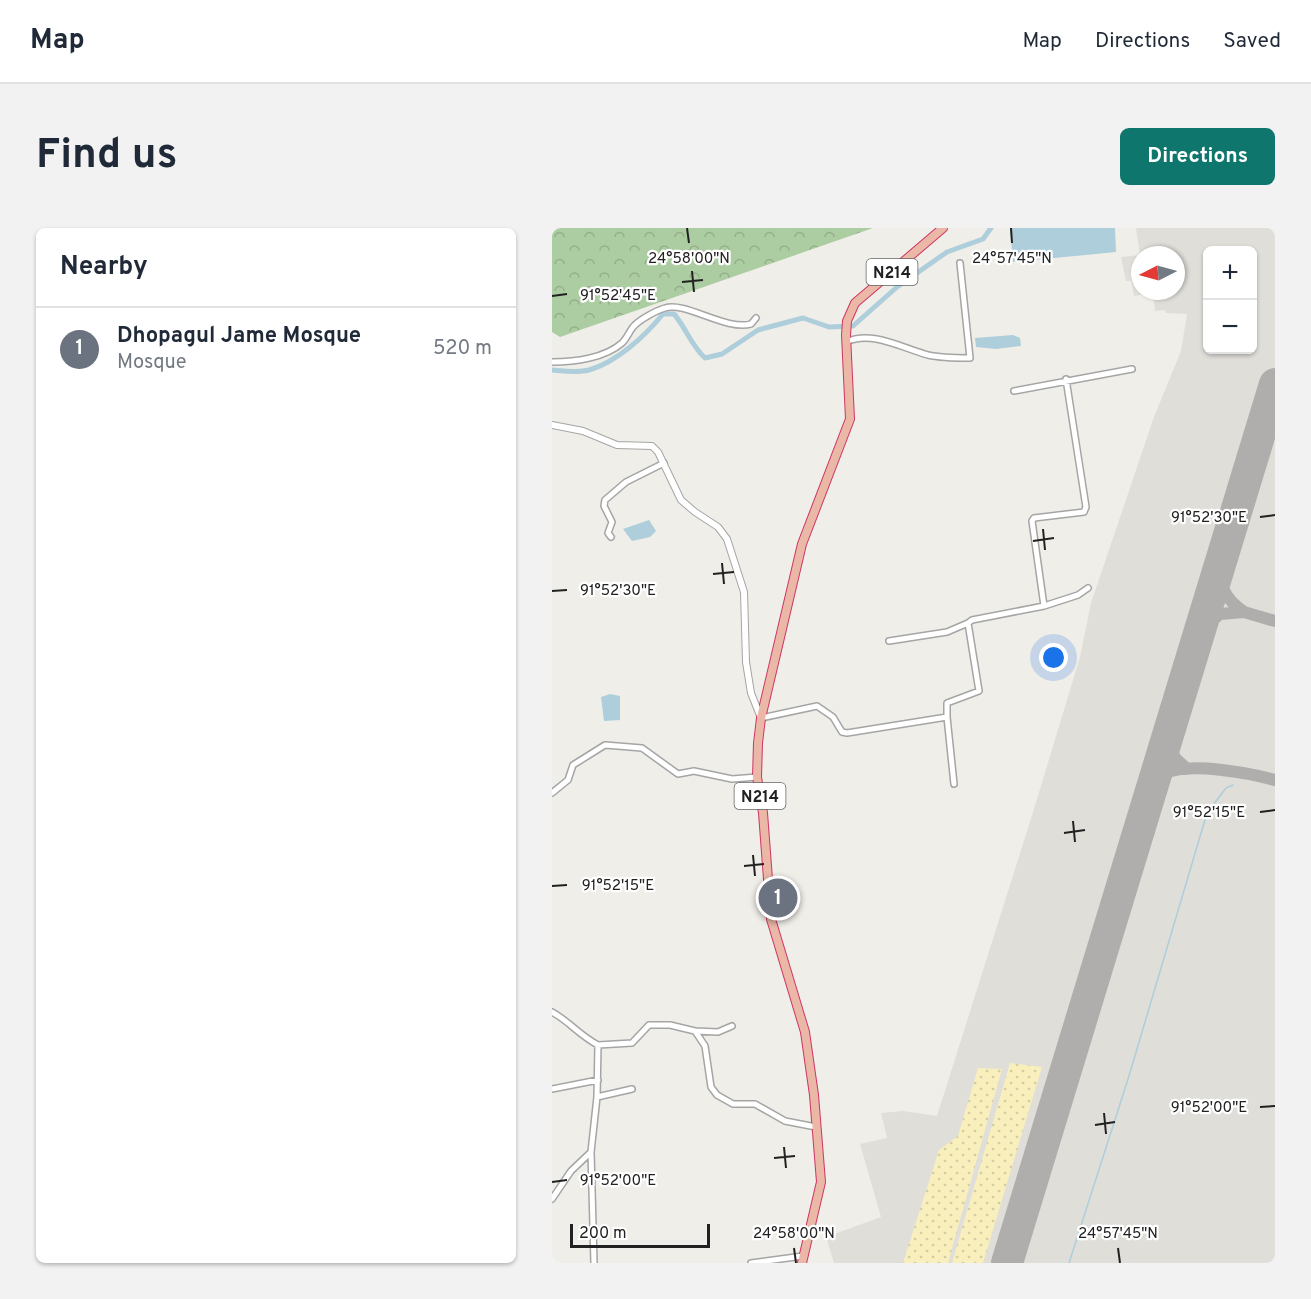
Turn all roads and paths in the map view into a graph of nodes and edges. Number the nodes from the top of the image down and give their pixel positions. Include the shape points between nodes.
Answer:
1 (944, 228) edge
2 (960, 263) dead end
3 (756, 318) dead end
4 (846, 339) junction
5 (552, 362) edge
6 (1132, 369) dead end
7 (1066, 379) junction
8 (1014, 391) dead end
9 (552, 425) edge
10 (664, 463) junction
11 (611, 537) dead end
12 (1088, 588) dead end
13 (1044, 606) junction
14 (968, 623) junction
15 (889, 641) dead end
16 (947, 717) junction
17 (761, 718) junction
18 (757, 777) junction
19 (954, 784) dead end
20 (552, 794) edge
21 (552, 1012) edge
22 (732, 1026) dead end
23 (695, 1031) junction
24 (598, 1045) junction
25 (598, 1080) junction
26 (552, 1089) edge
27 (632, 1089) dead end
28 (597, 1097) junction
29 (816, 1127) junction
30 (591, 1152) junction
31 (552, 1199) edge
32 (802, 1259) edge
33 (594, 1263) edge
34 (751, 1263) edge

1 - 4 highway, N214 via 855,303 846,321
2 - 4 street via 970,358 931,356 875,339
3 - 5 street via 751,324 738,324 680,308 666,308 638,322 623,342 608,352
4 - 17 highway, N214 via 850,419 802,544
6 - 7 street
7 - 8 street
7 - 13 street via 1086,507 1084,512 1032,521
9 - 10 street via 583,431 616,445 649,445
10 - 11 street via 626,482 605,500 612,522 608,533
10 - 17 street via 681,500 718,527 727,539 744,592 746,662 751,693
12 - 13 street
13 - 14 street
14 - 15 street via 947,632
14 - 16 street via 979,690 947,703
16 - 17 street via 847,733 817,706
16 - 19 street
17 - 18 highway, N214
18 - 20 street via 732,779 694,771 678,774 642,748 605,745 573,765 568,780
18 - 29 highway, N214 via 774,938 805,1032
21 - 24 street
22 - 23 street via 718,1032
23 - 24 street via 649,1024 632,1043
23 - 29 street via 705,1046 711,1087 717,1095 733,1104 755,1104 785,1122
24 - 25 street
25 - 26 street
25 - 28 street
27 - 28 street
28 - 30 street
29 - 32 highway, N214 via 820,1182
30 - 31 street via 571,1171
30 - 33 street
32 - 34 street

